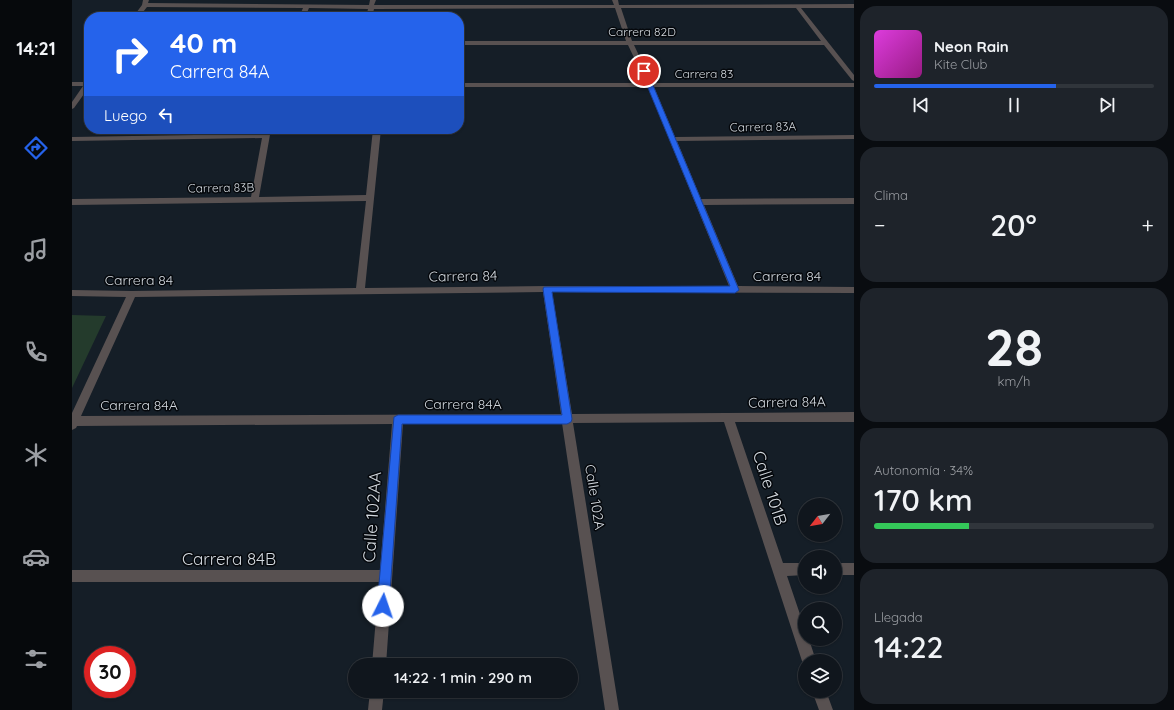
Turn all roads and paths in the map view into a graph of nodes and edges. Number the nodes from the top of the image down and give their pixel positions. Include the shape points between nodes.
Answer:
1 (373, 0) edge
2 (146, 2) edge
3 (616, 3) edge
4 (307, 6) junction
5 (796, 6) junction
6 (854, 6) edge
7 (371, 7) junction
8 (139, 12) edge
9 (304, 12) edge
10 (370, 12) edge
11 (464, 43) edge
12 (630, 43) junction
13 (825, 43) junction
14 (854, 79) edge
15 (84, 83) edge
16 (72, 84) edge
17 (464, 85) edge
18 (650, 85) junction
19 (854, 85) edge
20 (84, 90) edge
21 (72, 107) edge
22 (211, 134) edge
23 (266, 134) edge
24 (376, 134) edge
25 (854, 136) edge
26 (72, 139) edge
27 (672, 139) junction
28 (370, 198) junction
29 (254, 200) junction
30 (854, 201) edge
31 (72, 202) edge
32 (699, 202) junction
33 (547, 289) junction
34 (735, 290) junction
35 (854, 290) edge
36 (360, 292) junction
37 (72, 293) edge
38 (132, 294) junction
39 (854, 416) edge
40 (728, 418) junction
41 (567, 419) junction
42 (398, 420) junction
43 (73, 422) edge
44 (798, 569) edge
45 (842, 569) edge
46 (854, 569) edge
47 (779, 570) junction
48 (72, 576) edge
49 (386, 576) junction
50 (807, 654) edge
51 (380, 658) edge
52 (376, 698) edge
53 (822, 698) edge
54 (375, 710) edge
55 (612, 710) edge
56 (826, 710) edge

1 - 7 street
2 - 4 street
2 - 8 street
3 - 5 street
3 - 7 street via 454,10
3 - 12 street
4 - 7 street
4 - 9 street
5 - 6 street
5 - 13 street
7 - 10 street
11 - 12 street, Carrera 82D
12 - 13 street, Carrera 82D
12 - 18 street
13 - 14 street
15 - 16 street
17 - 18 street, Carrera 83
18 - 19 street, Carrera 83
18 - 27 street
20 - 21 street
22 - 26 street
23 - 29 street
24 - 28 street
25 - 27 street, Carrera 83A
27 - 32 street
28 - 29 street, Carrera 83B
28 - 36 street
29 - 31 street, Carrera 83B
30 - 32 street
32 - 34 street
33 - 34 street, Carrera 84
33 - 36 street, Carrera 84
33 - 41 street, Calle 102A
34 - 35 street, Carrera 84
36 - 38 street, Carrera 84
37 - 38 street, Carrera 84
38 - 43 street
39 - 40 street, Carrera 84A
40 - 41 street, Carrera 84A
40 - 47 street, Calle 101B
41 - 42 street, Carrera 84A
41 - 55 street, Calle 102A
42 - 43 street, Carrera 84A
42 - 49 street, Calle 102AA
44 - 47 street
45 - 46 street
47 - 50 street, Calle 101B
48 - 49 street, Carrera 84B
49 - 51 street, Calle 102AA
52 - 54 street
53 - 56 street

